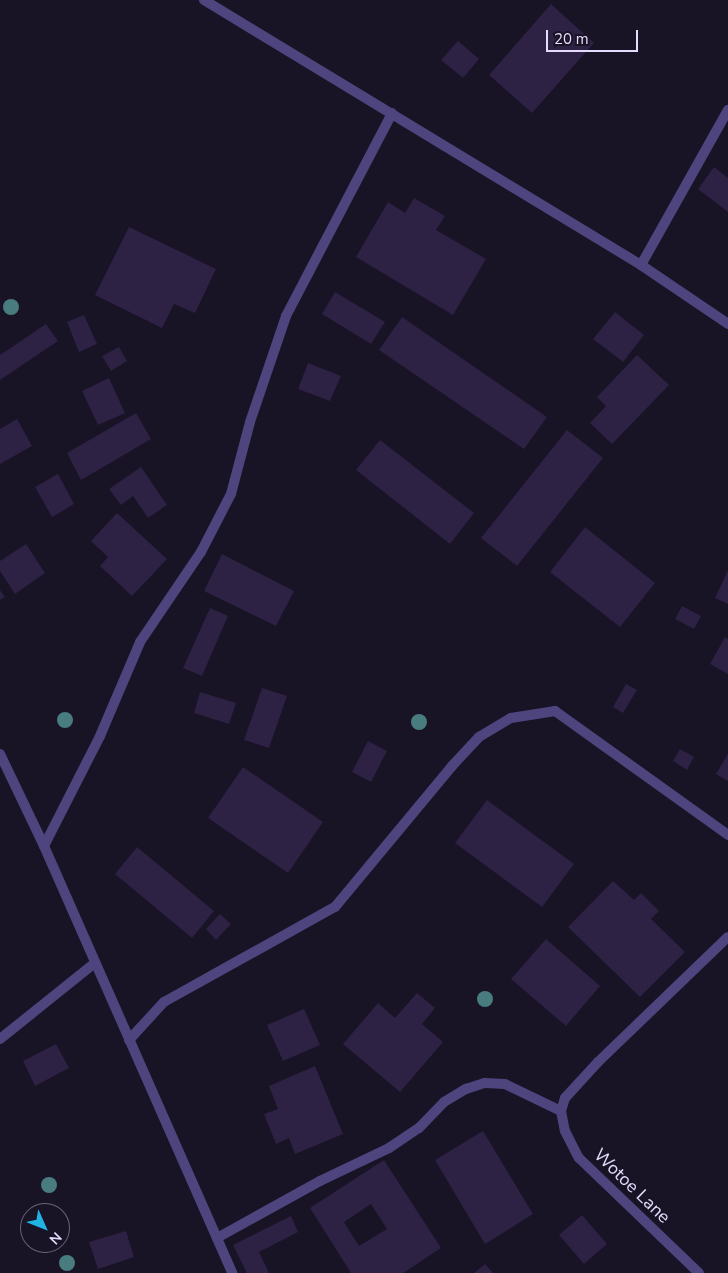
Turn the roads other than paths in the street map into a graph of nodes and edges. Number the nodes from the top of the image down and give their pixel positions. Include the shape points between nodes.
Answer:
1 (204, 0) edge
2 (728, 110) edge
3 (392, 113) junction
4 (641, 264) junction
5 (728, 324) edge
6 (0, 754) edge
7 (728, 835) edge
8 (44, 846) junction
9 (728, 937) edge
10 (95, 963) junction
11 (0, 1039) edge
12 (129, 1040) junction
13 (562, 1111) junction
14 (217, 1238) junction
15 (232, 1273) edge
16 (699, 1273) edge

1 - 3 street
2 - 4 street
3 - 4 street
3 - 8 street via 286,316 250,422 231,494 200,552 140,642 100,736
4 - 5 street
6 - 8 street
7 - 12 street via 555,711 511,718 479,737 335,906 164,1002
8 - 10 street
9 - 13 street via 598,1062 564,1098
10 - 11 street
10 - 12 street
12 - 14 street
13 - 14 street via 505,1084 485,1083 466,1089 444,1102 419,1128 389,1148 320,1181
13 - 16 street, Wotoe Lane via 566,1131 579,1158
14 - 15 street

